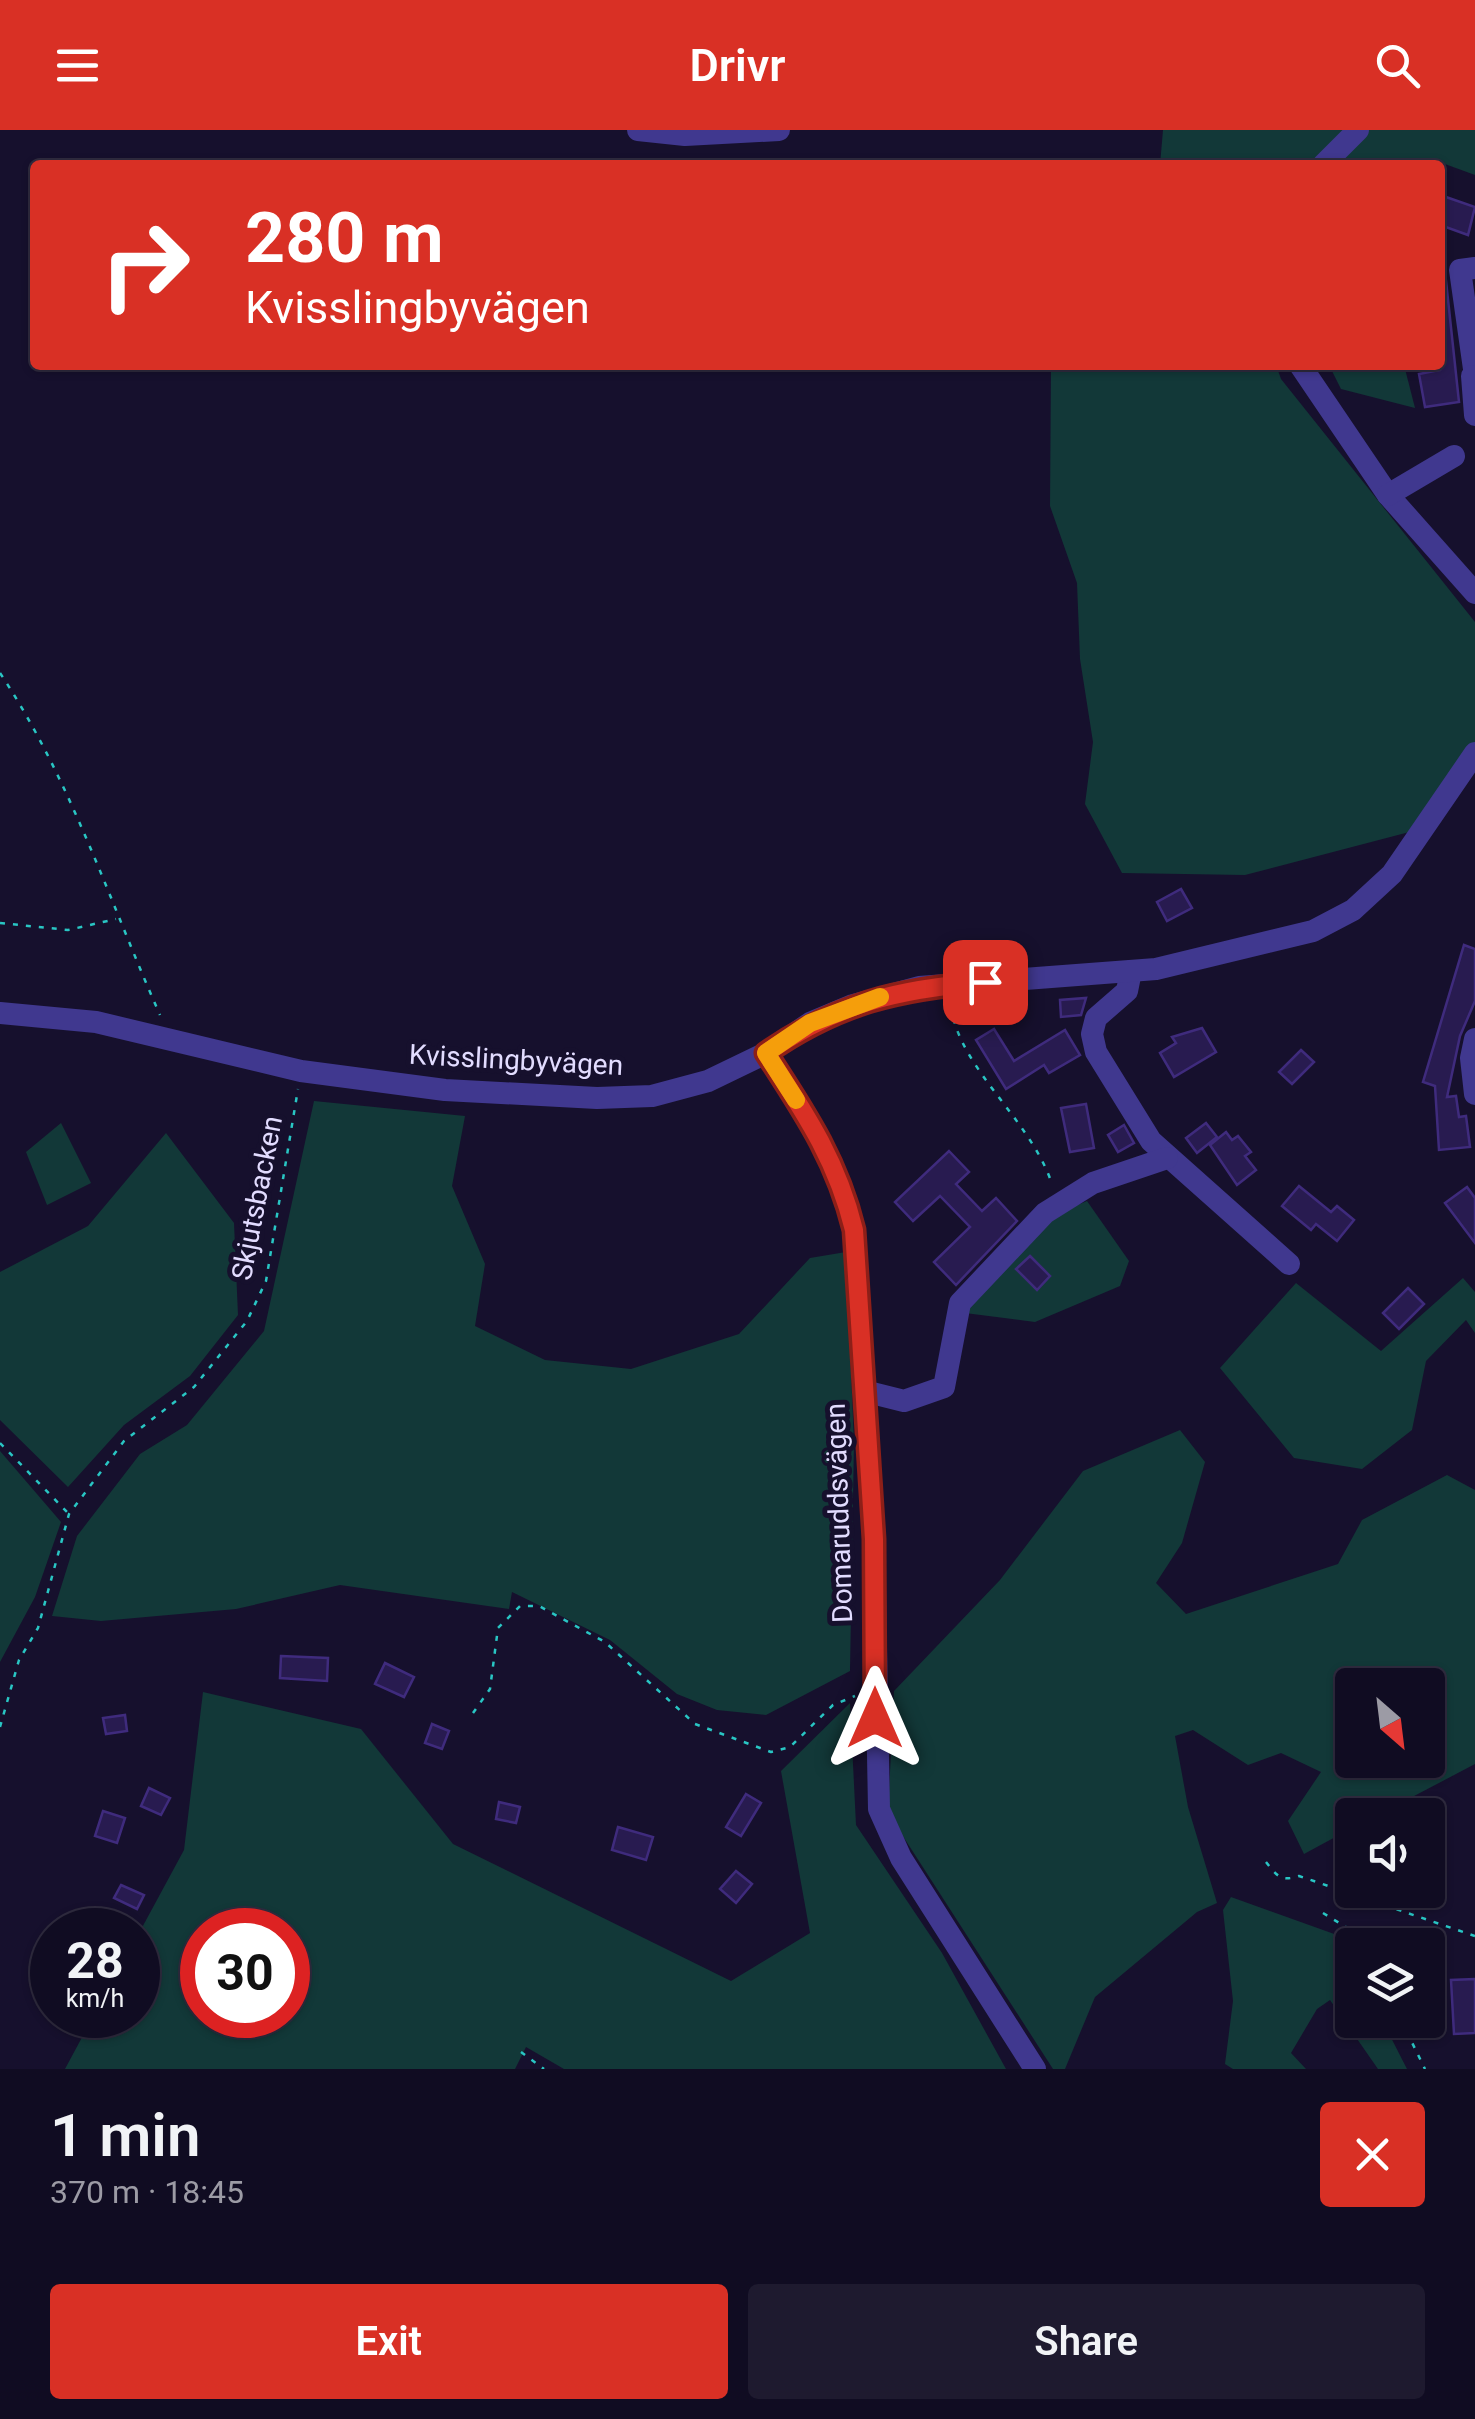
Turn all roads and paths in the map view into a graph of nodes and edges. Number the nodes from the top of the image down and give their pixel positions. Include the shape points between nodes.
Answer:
1 (638, 130) edge
2 (779, 130) edge
3 (1358, 130) edge
4 (1328, 160) edge
5 (1475, 268) edge
6 (1303, 370) edge
7 (1474, 376) edge
8 (1475, 415) edge
9 (1454, 456) dead end
10 (1388, 495) junction
11 (1475, 592) edge
12 (0, 673) edge
13 (1475, 753) edge
14 (117, 918) junction
15 (0, 923) edge
16 (1131, 971) junction
17 (948, 985) junction
18 (0, 1013) edge
19 (163, 1038) junction
20 (1475, 1039) edge
21 (766, 1053) junction
22 (301, 1071) junction
23 (1475, 1094) edge
24 (1167, 1158) junction
25 (1058, 1204) junction
26 (1289, 1264) dead end
27 (864, 1391) junction
28 (0, 1442) edge
29 (69, 1514) junction
30 (875, 1694) junction
31 (473, 1713) dead end
32 (0, 1727) edge
33 (1266, 1862) dead end
34 (1323, 1913) dead end
35 (1346, 1928) edge
36 (1475, 1936) edge
37 (1410, 2038) edge
38 (522, 2052) dead end
39 (544, 2069) edge
40 (1035, 2069) edge
41 (1426, 2069) edge

1 - 2 street
3 - 4 street
5 - 7 street via 1460,270
6 - 10 street
7 - 8 street
9 - 10 street
10 - 11 street
12 - 14 path via 100,864
13 - 16 street, Kvisslingbyvägen via 1392,874 1353,910 1313,931 1259,946
14 - 15 path via 68,930
14 - 19 path via 162,1020
16 - 17 street, Kvisslingbyvägen
16 - 24 street via 1126,991 1096,1018 1092,1034 1105,1066
17 - 21 street, Kvisslingbyvägen via 853,1004
17 - 25 path via 953,1024 1030,1134
18 - 19 street, Kvisslingbyvägen via 96,1022
19 - 22 street, Kvisslingbyvägen
20 - 23 street
21 - 22 street, Kvisslingbyvägen via 708,1081 652,1096 444,1090
21 - 27 street, Domaruddsvägen via 842,1180 854,1230
22 - 29 path, Skjutsbacken via 266,1282 247,1321 194,1387 124,1441
24 - 25 street via 1093,1183
24 - 26 street
25 - 27 street via 960,1303 944,1387 904,1401
27 - 30 street, Domaruddsvägen
28 - 29 path
29 - 32 path, Skjutsbacken via 38,1628 19,1660
30 - 31 path via 833,1705 790,1747 771,1752 696,1724 605,1642 539,1606 520,1606 498,1628 490,1690
30 - 40 street, Domaruddsvägen via 878,1809 901,1858
33 - 36 path via 1277,1877 1299,1876
34 - 35 path
37 - 41 path
38 - 39 path

